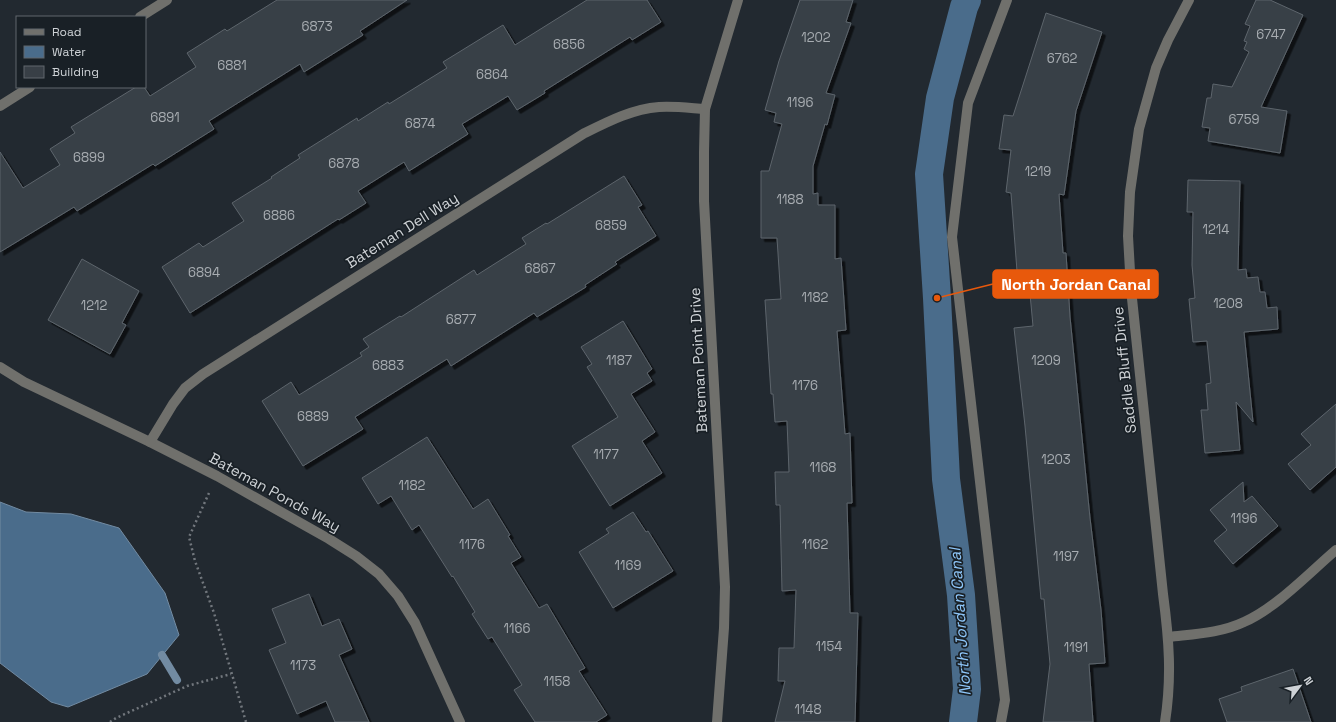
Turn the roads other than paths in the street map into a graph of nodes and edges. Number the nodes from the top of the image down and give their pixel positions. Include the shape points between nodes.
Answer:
1 (167, 0) edge
2 (738, 0) edge
3 (1008, 0) edge
4 (1189, 0) edge
5 (142, 16) edge
6 (28, 88) edge
7 (0, 106) edge
8 (705, 109) junction
9 (0, 367) edge
10 (150, 442) junction
11 (1336, 550) edge
12 (1169, 637) junction
13 (460, 722) edge
14 (717, 722) edge
15 (1001, 722) edge
16 (1165, 722) edge

1 - 5 street
2 - 8 street, Bateman Point Drive
3 - 15 street via 968,103 952,237 1005,700
4 - 12 street, Saddle Bluff Drive via 1156,68 1138,129 1130,192 1128,236 1131,289
6 - 7 street
8 - 10 street, Bateman Dell Way via 657,107 608,121 583,134 203,374 185,388
8 - 14 street, Bateman Point Drive via 704,201 725,587
9 - 10 street, Bateman Ponds Way via 24,382
10 - 13 street, Bateman Ponds Way via 217,476 329,539 378,574 398,596 415,623
11 - 12 street via 1271,607 1257,616 1228,628
12 - 16 street, Saddle Bluff Drive via 1170,675

